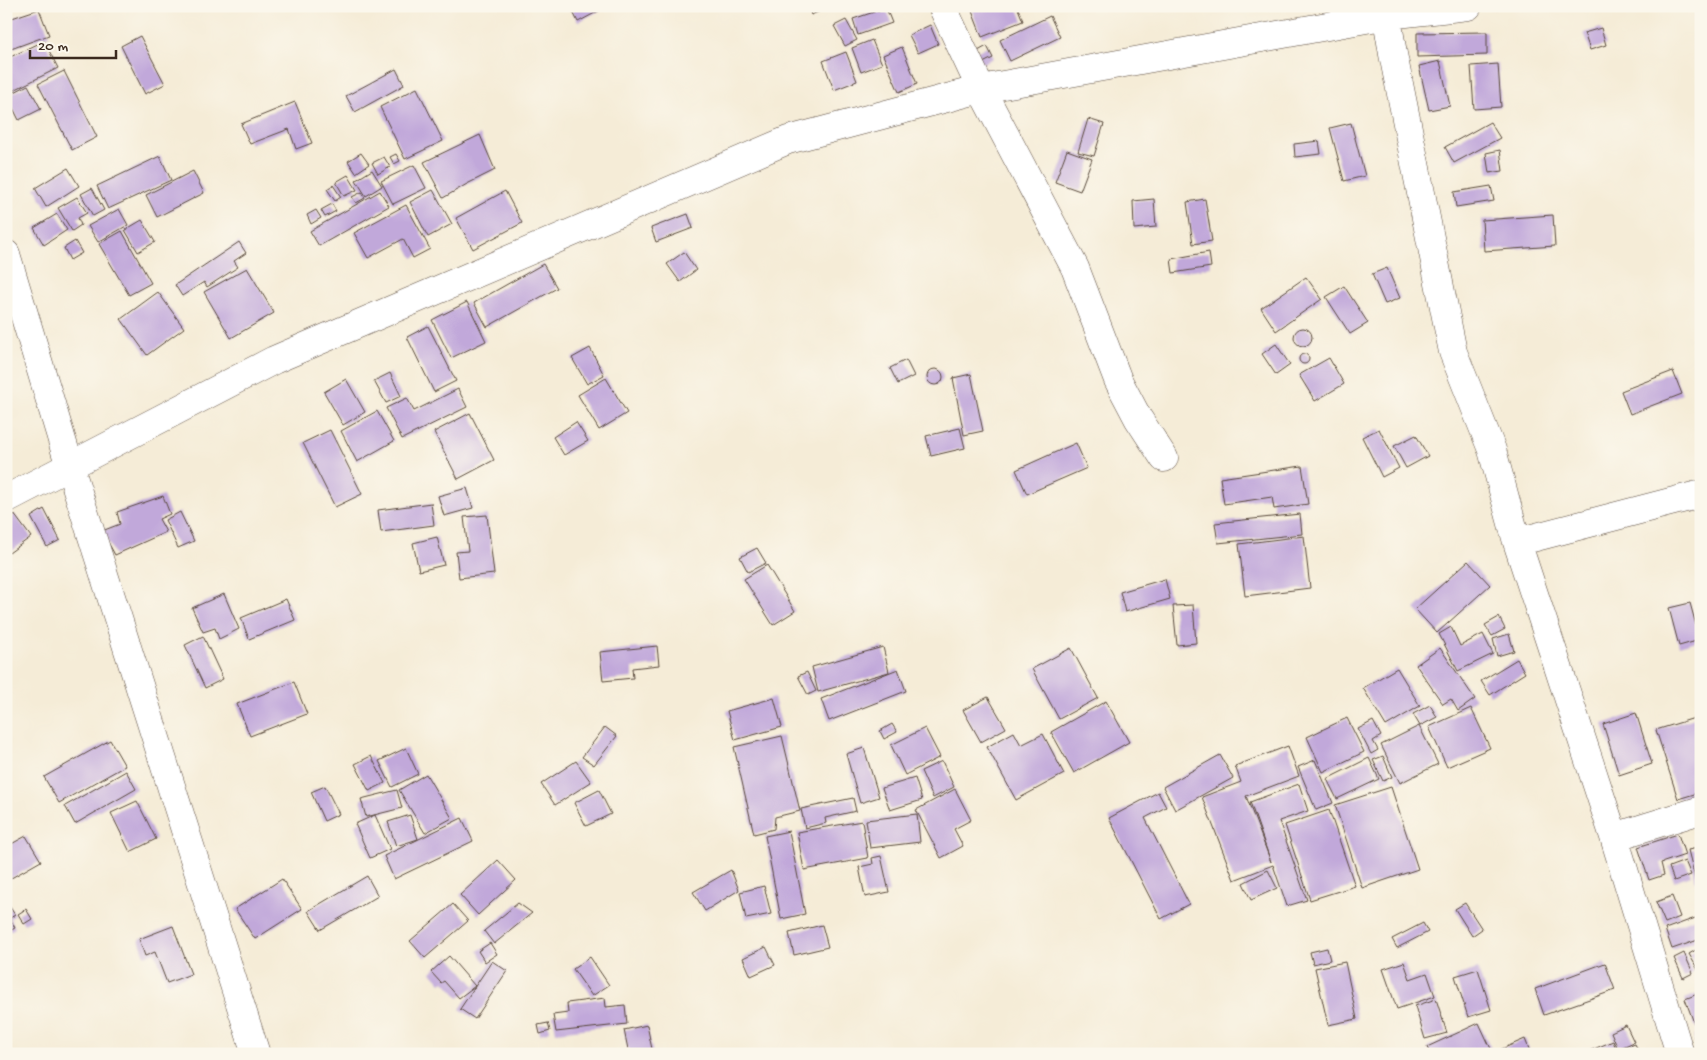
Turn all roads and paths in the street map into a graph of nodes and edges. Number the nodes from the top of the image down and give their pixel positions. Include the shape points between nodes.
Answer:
1 (942, 6) edge
2 (1468, 6) edge
3 (1387, 11) edge
4 (981, 89) junction
5 (6, 254) edge
6 (1164, 458) dead end
7 (70, 467) junction
8 (1701, 494) edge
9 (6, 499) edge
10 (1517, 542) junction
11 (1701, 810) edge
12 (1614, 837) junction
13 (256, 1054) edge
14 (1680, 1054) edge

1 - 4 street
2 - 3 street
3 - 4 street
3 - 10 street via 1453,352 1492,450
4 - 6 street via 1076,268 1118,380
4 - 7 street via 788,140 274,360
5 - 7 street
7 - 9 street
7 - 13 street
8 - 10 street
10 - 12 street
11 - 12 street
12 - 14 street

